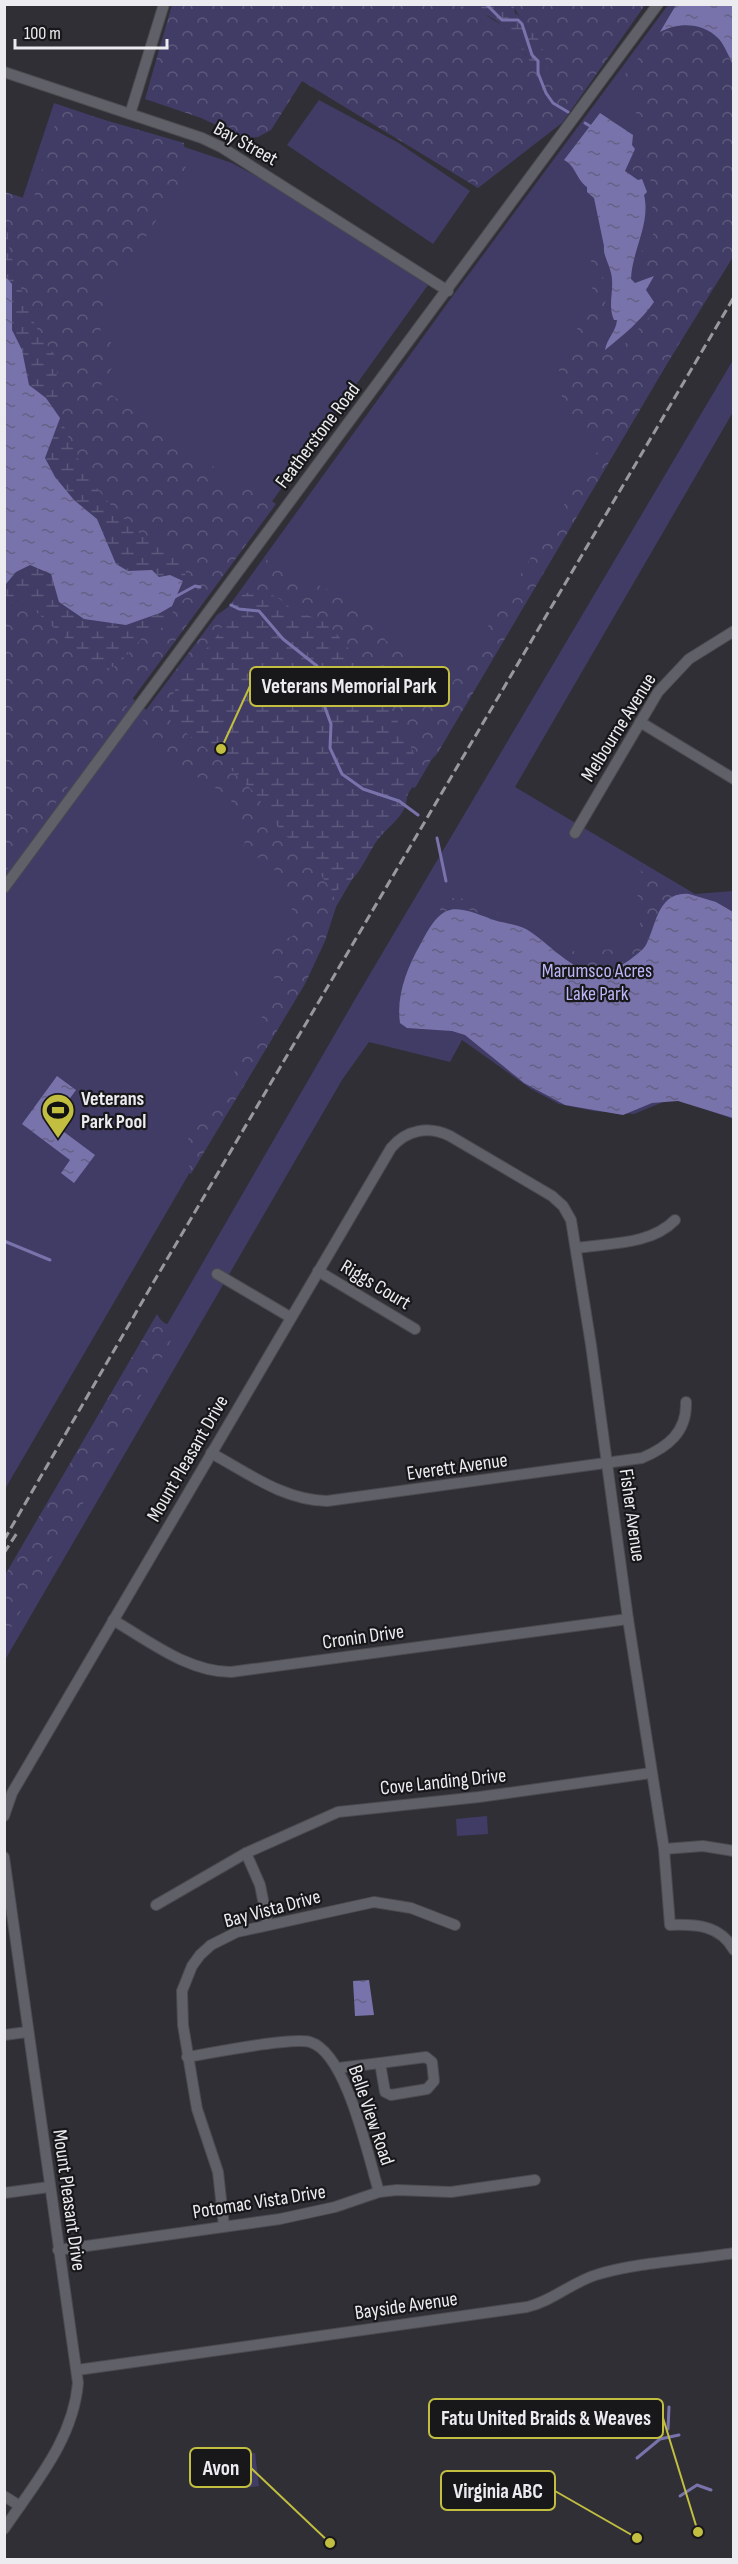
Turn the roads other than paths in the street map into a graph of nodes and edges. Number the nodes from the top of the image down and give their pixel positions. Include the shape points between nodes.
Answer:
1 (164, 4) edge
2 (658, 4) edge
3 (4, 72) edge
4 (130, 114) junction
5 (448, 291) junction
6 (734, 631) edge
7 (639, 722) junction
8 (734, 778) edge
9 (574, 833) dead end
10 (4, 888) edge
11 (418, 1131) joint
12 (675, 1220) dead end
13 (576, 1248) junction
14 (318, 1270) junction
15 (217, 1274) dead end
16 (290, 1317) junction
17 (415, 1329) dead end
18 (686, 1402) dead end
19 (211, 1453) junction
20 (608, 1463) junction
21 (628, 1619) junction
22 (113, 1620) junction
23 (651, 1773) junction
24 (4, 1816) edge
25 (664, 1849) junction
26 (734, 1851) edge
27 (246, 1853) junction
28 (4, 1857) edge
29 (156, 1905) dead end
30 (268, 1925) junction
31 (455, 1925) dead end
32 (734, 1950) edge
33 (27, 2032) junction
34 (4, 2035) edge
35 (187, 2057) junction
36 (381, 2063) junction
37 (338, 2068) junction
38 (535, 2180) dead end
39 (49, 2187) junction
40 (4, 2193) edge
41 (379, 2193) junction
42 (224, 2226) junction
43 (58, 2250) junction
44 (734, 2253) edge
45 (77, 2370) junction
46 (4, 2496) edge
47 (20, 2506) junction
48 (4, 2529) edge

1 - 4 street
2 - 5 street, Featherstone Road
3 - 4 street, Bay Street
4 - 5 street, Bay Street via 202,138 235,155
5 - 10 street, Featherstone Road
6 - 7 street, Melbourne Avenue via 689,659 671,676
7 - 8 street
7 - 9 street, Melbourne Avenue
11 - 13 street, Fisher Avenue via 445,1133 552,1196 569,1215
11 - 14 street, Mount Pleasant Drive via 406,1135 391,1148
12 - 13 street via 649,1237
13 - 20 street, Fisher Avenue
14 - 16 street, Mount Pleasant Drive
14 - 17 street, Riggs Court
15 - 16 street
16 - 19 street, Mount Pleasant Drive
18 - 20 street, Everett Avenue via 684,1422 665,1446 642,1458
19 - 20 street, Everett Avenue via 284,1493 312,1501
19 - 22 street, Mount Pleasant Drive
20 - 21 street, Fisher Avenue
21 - 22 street, Cronin Drive via 231,1672 206,1669 186,1661
21 - 23 street, Fisher Avenue
22 - 24 street, Mount Pleasant Drive via 12,1793
23 - 25 street, Fisher Avenue
23 - 27 street, Cove Landing Drive via 338,1812
25 - 26 street via 703,1846
25 - 32 street, Fisher Avenue via 670,1925 712,1929
27 - 29 street, Cove Landing Drive
27 - 30 street via 260,1885
28 - 33 street, Mount Pleasant Drive
30 - 31 street, Bay Vista Drive via 374,1902 411,1908
30 - 35 street, Bay Vista Drive via 224,1937 200,1954 192,1966 181,2005
33 - 34 street
33 - 39 street, Mount Pleasant Drive
35 - 37 street, Belle View Road via 303,2041 320,2046
35 - 42 street, Bay Vista Drive via 197,2109 218,2172
36 - 36 street via 383,2088 388,2094 424,2091 434,2081 432,2062 426,2057
36 - 37 street
37 - 41 street, Belle View Road
38 - 41 street, Potomac Vista Drive via 451,2192
39 - 40 street
39 - 43 street, Mount Pleasant Drive
41 - 42 street, Potomac Vista Drive via 304,2215
42 - 43 street, Potomac Vista Drive
43 - 45 street, Mount Pleasant Drive
44 - 45 street, Bayside Avenue via 600,2273 527,2307
45 - 47 street, Mount Pleasant Drive via 76,2400 67,2433
46 - 47 street
47 - 48 street, Mount Pleasant Drive

